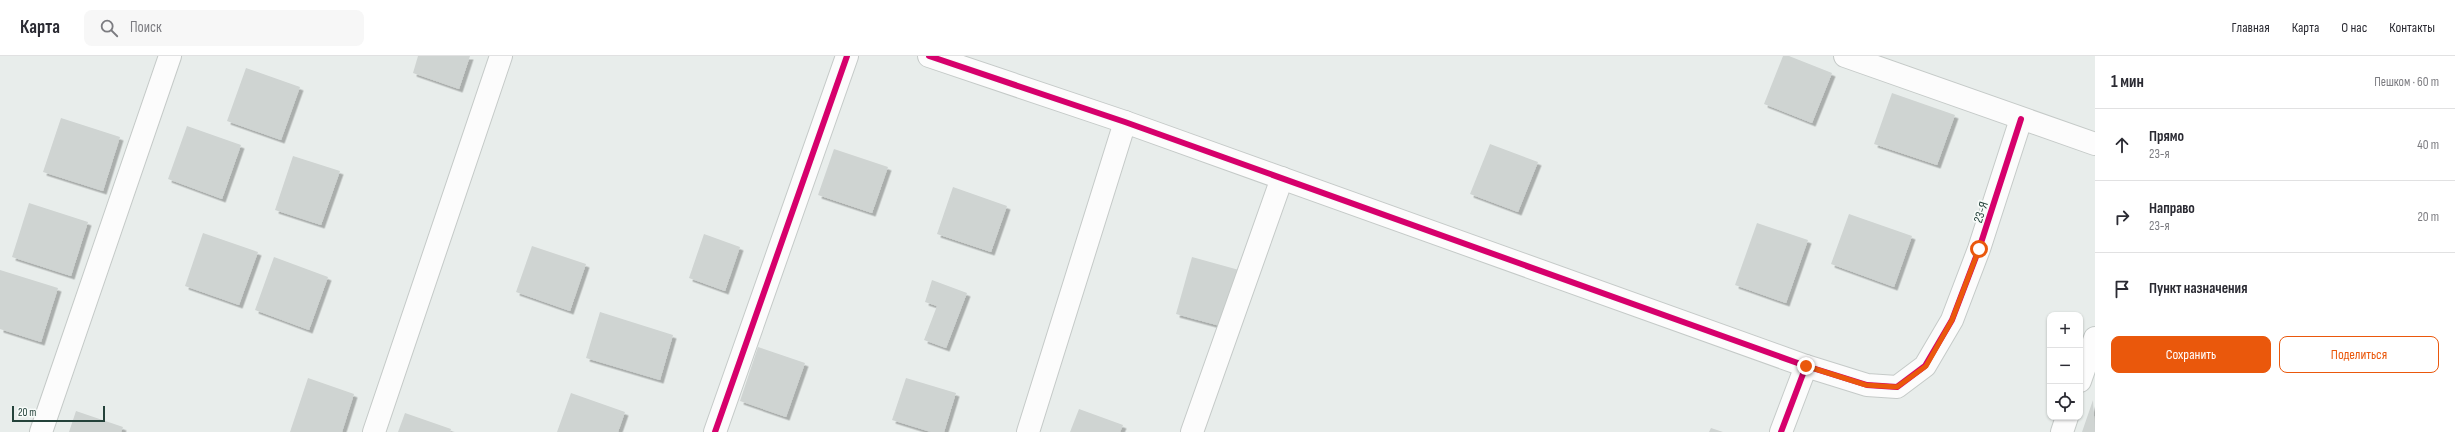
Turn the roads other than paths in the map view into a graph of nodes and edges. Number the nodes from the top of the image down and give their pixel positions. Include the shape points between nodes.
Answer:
1 (170, 56) edge
2 (501, 56) edge
3 (847, 56) edge
4 (929, 56) edge
5 (1845, 56) edge
6 (2021, 119) junction
7 (1125, 122) junction
8 (2095, 144) edge
9 (1282, 178) junction
10 (2095, 338) edge
11 (1806, 366) junction
12 (2083, 372) edge
13 (2066, 420) edge
14 (41, 432) edge
15 (374, 432) edge
16 (715, 432) edge
17 (1028, 432) edge
18 (1192, 432) edge
19 (1780, 432) edge
20 (2062, 432) edge

1 - 14 street
2 - 15 street
3 - 16 street
4 - 7 street, 23-Я
5 - 6 street
6 - 8 street
6 - 11 street, 23-Я via 1979,249 1952,320 1926,366 1897,387 1866,385
7 - 9 street, 23-Я
7 - 17 street
9 - 11 street, 23-Я
9 - 18 street
10 - 12 street
11 - 19 street
13 - 20 street

